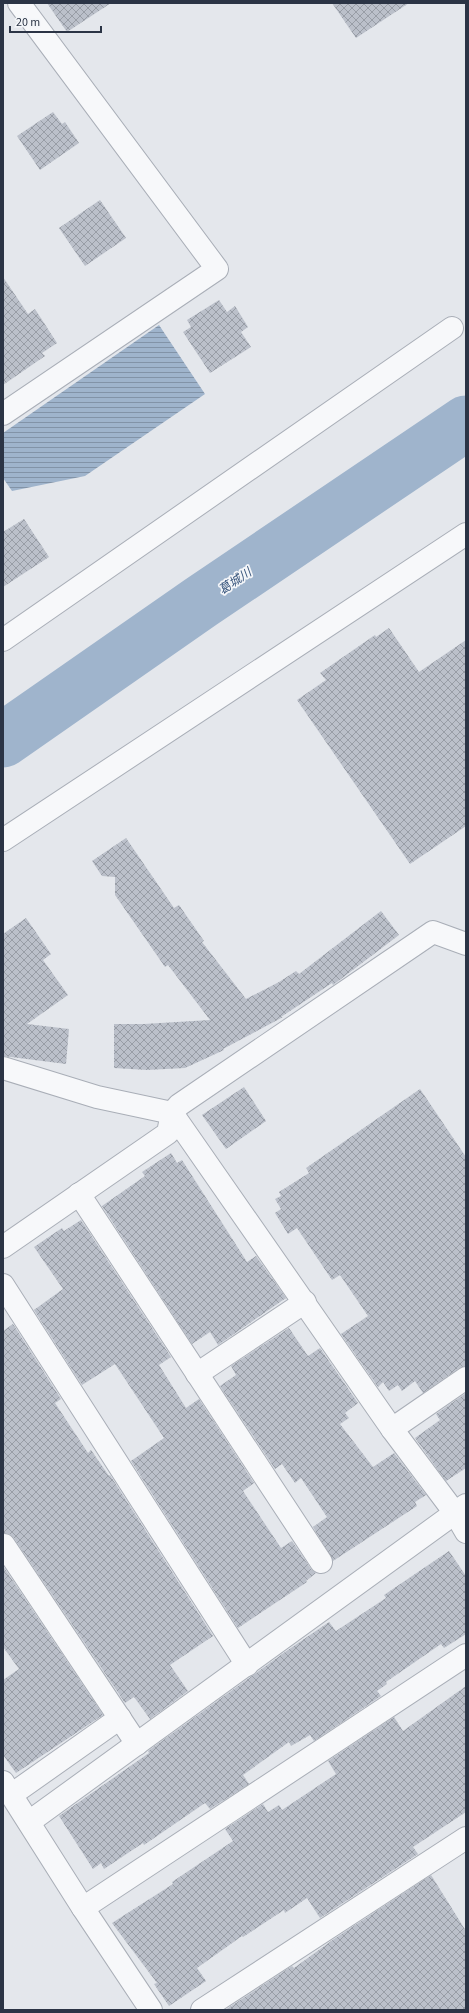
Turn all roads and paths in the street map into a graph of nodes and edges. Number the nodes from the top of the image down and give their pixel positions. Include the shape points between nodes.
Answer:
1 (19, 3) edge
2 (452, 328) dead end
3 (3, 414) edge
4 (466, 534) edge
5 (3, 640) edge
6 (7, 832) edge
7 (466, 944) edge
8 (3, 1068) edge
9 (172, 1113) junction
10 (79, 1194) junction
11 (3, 1247) edge
12 (3, 1285) edge
13 (305, 1302) junction
14 (197, 1374) junction
15 (466, 1378) edge
16 (392, 1429) junction
17 (462, 1517) edge
18 (4, 1545) edge
19 (321, 1562) dead end
20 (466, 1655) edge
21 (247, 1665) junction
22 (120, 1718) junction
23 (137, 1744) junction
24 (7, 1788) edge
25 (29, 1822) junction
26 (466, 1838) edge
27 (82, 1908) junction
28 (151, 2010) edge
29 (202, 2010) edge

1 - 3 street via 217,269
2 - 5 street
4 - 6 street
7 - 9 street via 433,932 179,1105
8 - 9 street via 97,1097
9 - 10 street via 168,1132
9 - 13 street
10 - 11 street
10 - 14 street
12 - 21 street
13 - 14 street
13 - 16 street
14 - 19 street
15 - 16 street
16 - 17 street
17 - 21 street
18 - 22 street
20 - 27 street
21 - 23 street
22 - 23 street
22 - 24 street
23 - 25 street
24 - 25 street
25 - 27 street
26 - 29 street
27 - 28 street

